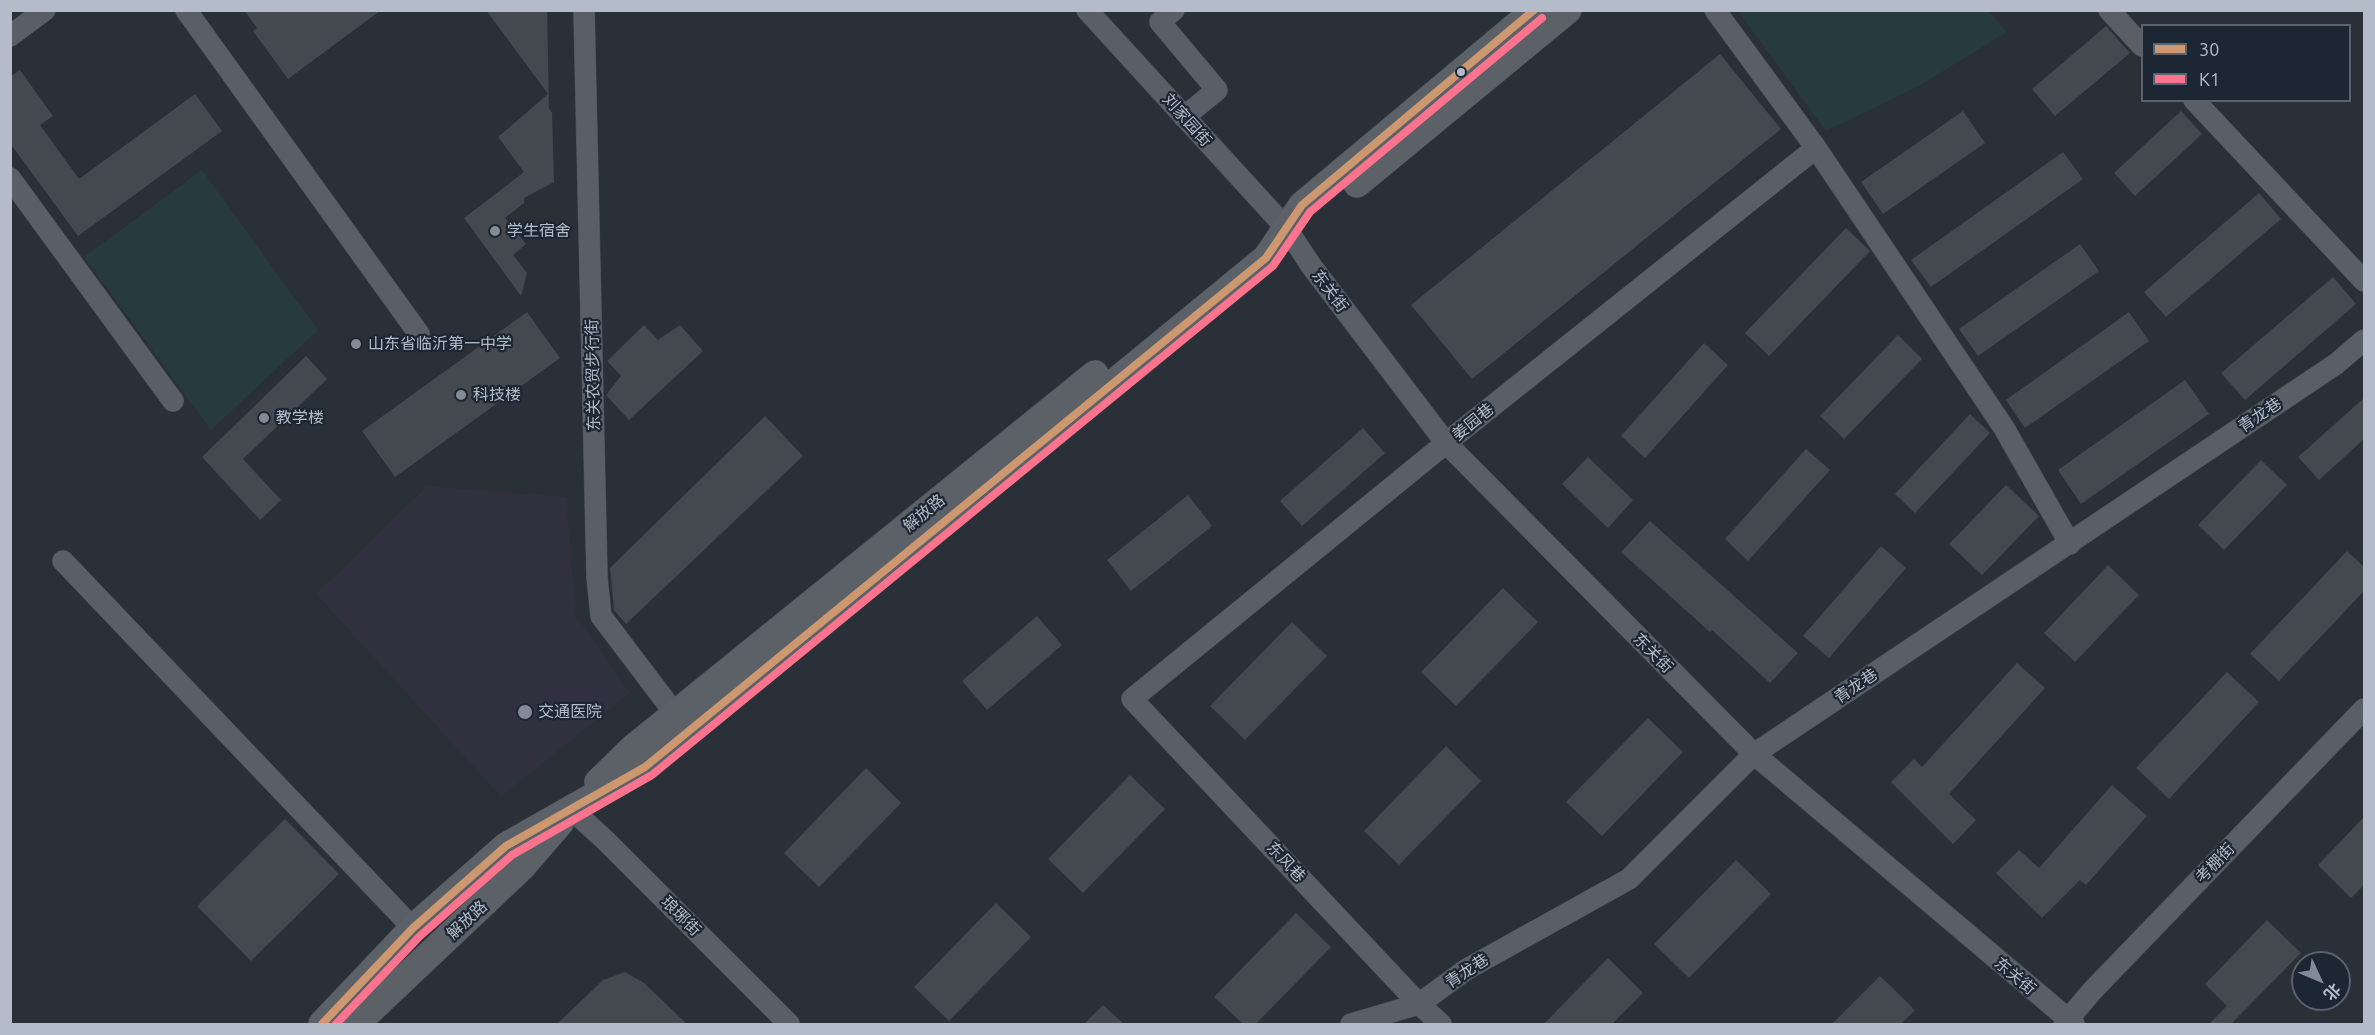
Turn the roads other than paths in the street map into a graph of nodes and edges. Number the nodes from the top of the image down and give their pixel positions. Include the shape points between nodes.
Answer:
1 (45, 10) edge
2 (186, 10) edge
3 (584, 10) edge
4 (1087, 10) edge
5 (1174, 10) edge
6 (1535, 10) edge
7 (1568, 10) edge
8 (1715, 10) edge
9 (2109, 10) edge
10 (10, 36) edge
11 (2141, 45) edge
12 (2196, 102) edge
13 (1184, 117) junction
14 (1816, 148) junction
15 (10, 178) edge
16 (1287, 229) junction
17 (2364, 281) edge
18 (419, 334) dead end
19 (2364, 340) edge
20 (173, 401) dead end
21 (1446, 443) junction
22 (2070, 544) junction
23 (63, 561) dead end
24 (1132, 699) joint
25 (2364, 709) edge
26 (676, 715) junction
27 (1754, 754) junction
28 (571, 809) junction
29 (413, 928) junction
30 (1419, 1004) junction
31 (2066, 1023) edge
32 (322, 1024) edge
33 (356, 1024) edge
34 (789, 1024) edge
35 (1351, 1024) edge
36 (1441, 1024) edge

1 - 10 street
2 - 18 street
3 - 26 street, 东关农贸步行街 via 597,577 602,616
4 - 13 street, 刘家园街
5 - 13 street via 1160,22 1217,90
6 - 16 main road, 解放路 via 1302,205
7 - 16 main road, 解放路 via 1314,219
8 - 14 street
9 - 11 street
12 - 17 street
13 - 16 street, 刘家园街
14 - 21 street, 姜园巷
14 - 22 street via 2004,428
15 - 20 street
16 - 21 street, 东关街
16 - 26 main road, 解放路 via 1254,244
16 - 28 main road, 解放路 via 1266,258 645,767
19 - 22 street, 青龙巷 via 2336,364
21 - 24 street, 姜园巷
21 - 27 street, 东关街
22 - 27 street, 青龙巷
23 - 29 street
24 - 30 street, 东风巷
25 - 31 street, 考棚街
26 - 28 main road, 解放路 via 633,748
27 - 30 street, 青龙巷 via 1629,879 1467,969
27 - 31 street, 东关街
28 - 29 main road, 解放路 via 506,846
28 - 33 main road, 解放路 via 522,867
28 - 34 street, 琅琊街
29 - 32 main road, 解放路
30 - 35 street, 青龙巷
30 - 36 street, 东风巷

